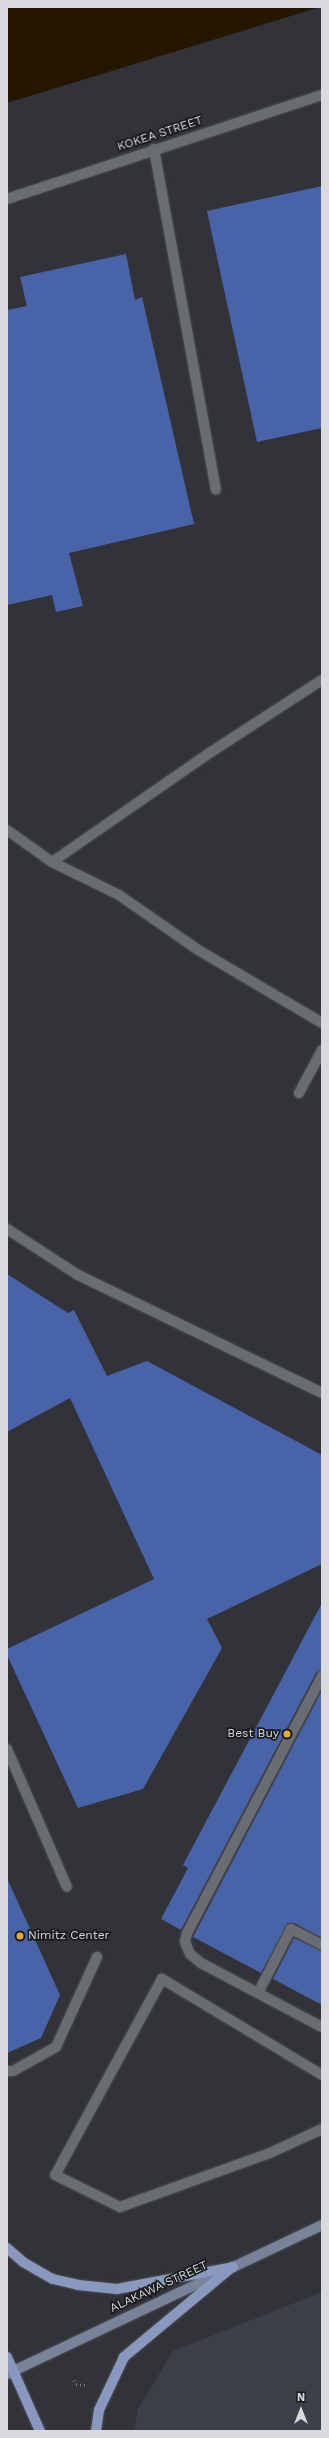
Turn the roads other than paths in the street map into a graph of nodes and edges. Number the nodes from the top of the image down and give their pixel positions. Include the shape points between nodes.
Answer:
1 (322, 95) edge
2 (154, 149) junction
3 (7, 199) edge
4 (216, 488) dead end
5 (322, 680) edge
6 (7, 830) edge
7 (52, 862) junction
8 (322, 1023) edge
9 (322, 1050) edge
10 (299, 1093) dead end
11 (7, 1229) edge
12 (322, 1393) edge
13 (322, 1676) edge
14 (7, 1749) edge
15 (67, 1887) dead end
16 (322, 1946) edge
17 (97, 1957) dead end
18 (258, 1993) junction
19 (322, 2027) edge
20 (7, 2071) edge
21 (322, 2075) edge
22 (322, 2129) edge
23 (322, 2225) edge
24 (7, 2248) edge
25 (233, 2267) junction
26 (7, 2357) edge
27 (10, 2372) edge
28 (40, 2431) edge
29 (96, 2431) edge

1 - 2 street, KOKEA STREET
2 - 3 street, KOKEA STREET
2 - 4 street
5 - 7 street via 211,752
6 - 7 street
7 - 8 street via 119,895 200,951
9 - 10 street
11 - 12 street via 78,1275
13 - 18 street via 185,1938 186,1947 192,1957
14 - 15 street
16 - 18 street via 291,1929
17 - 20 street via 56,2047 13,2071
18 - 19 street
21 - 22 street via 162,1979 56,2174 120,2207 270,2153
23 - 25 main road, ALAKAWA STREET
24 - 25 main road via 23,2262 53,2278 78,2285 117,2288
25 - 27 main road, ALAKAWA STREET
25 - 29 main road via 124,2357 99,2410
26 - 27 main road
27 - 28 main road

